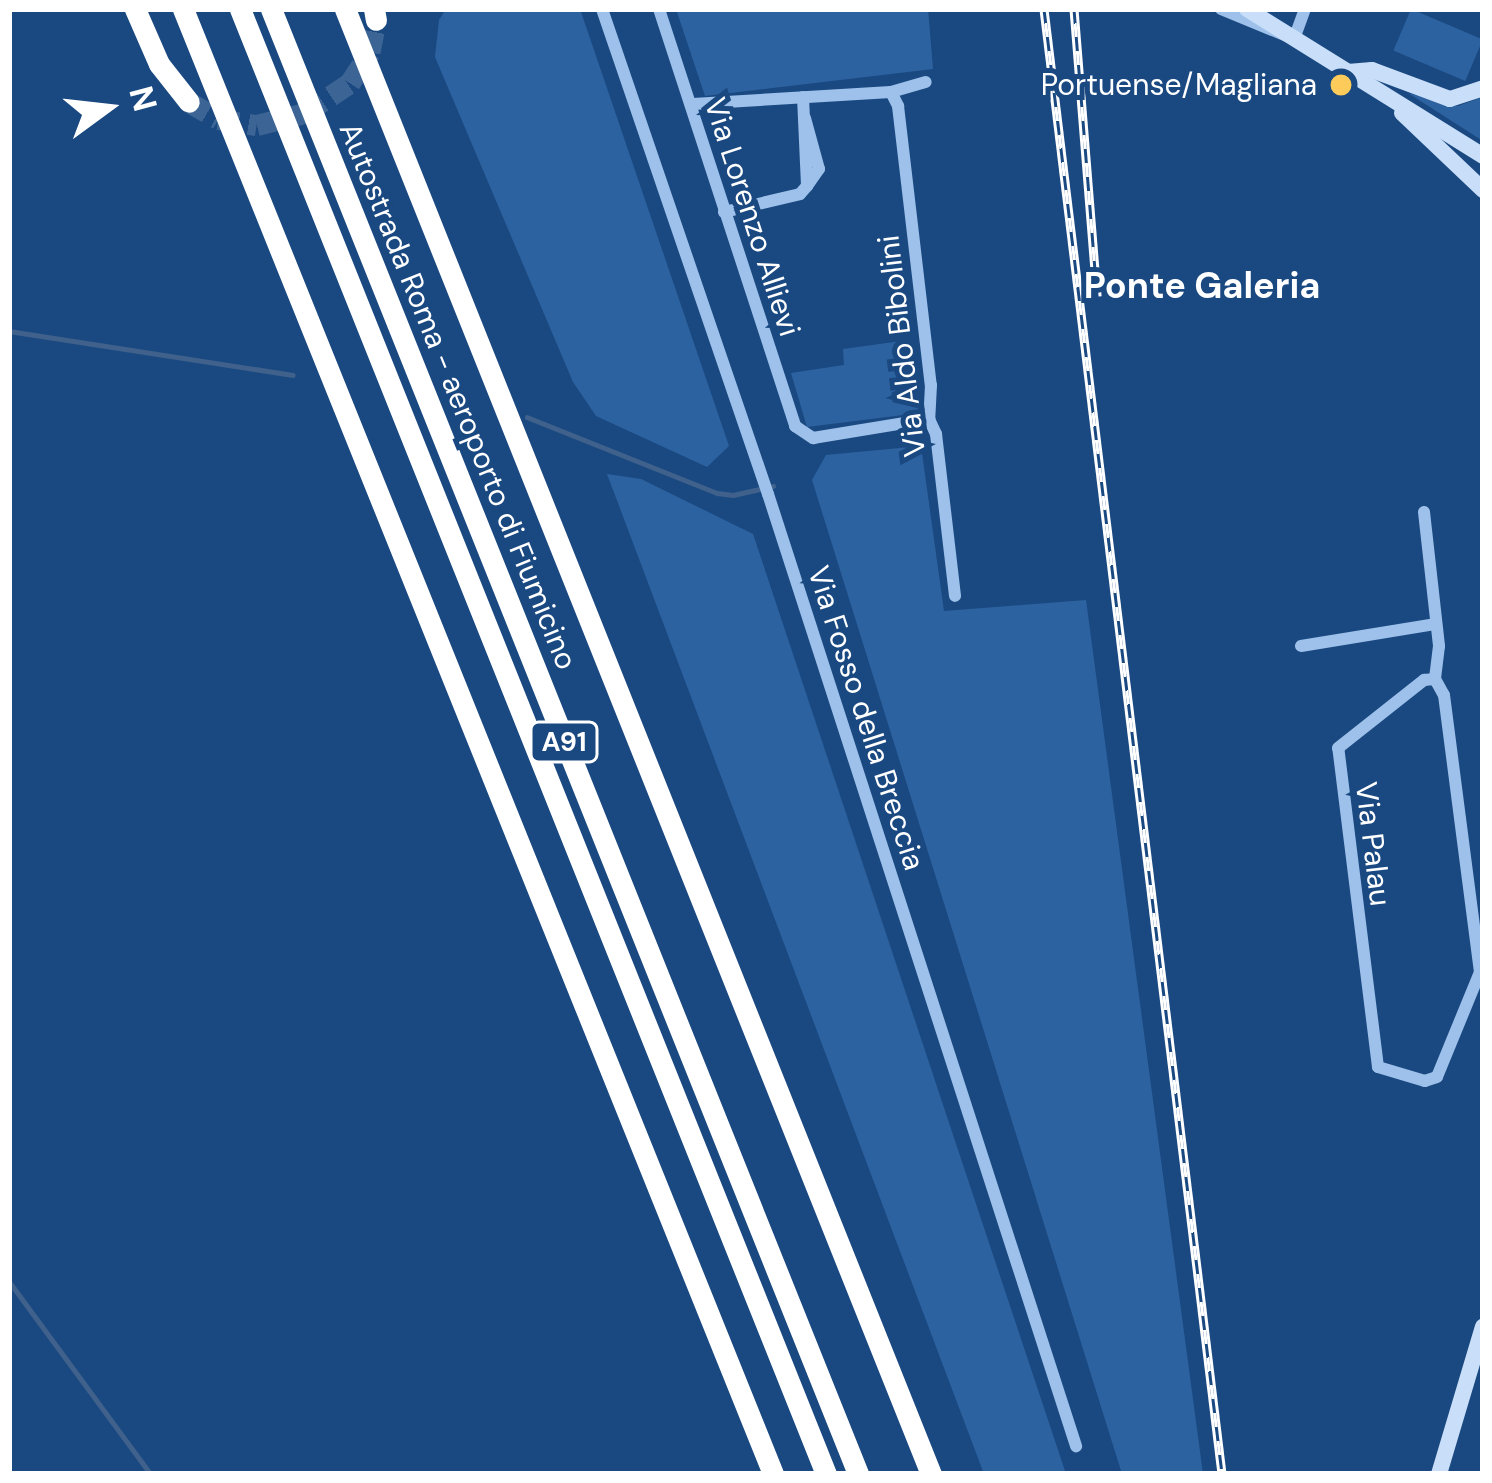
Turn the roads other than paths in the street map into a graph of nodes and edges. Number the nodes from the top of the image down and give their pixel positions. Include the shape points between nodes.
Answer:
1 (135, 9) edge
2 (183, 9) edge
3 (240, 9) edge
4 (271, 9) edge
5 (345, 9) edge
6 (602, 9) edge
7 (659, 9) edge
8 (1221, 9) edge
9 (1246, 9) edge
10 (1305, 9) edge
11 (1294, 39) junction
12 (1348, 72) junction
13 (926, 82) dead end
14 (1483, 88) edge
15 (891, 92) junction
16 (803, 97) junction
17 (190, 102) tunnel mouth
18 (1395, 102) junction
19 (693, 104) junction
20 (1483, 156) edge
21 (1483, 190) edge
22 (724, 212) junction
23 (929, 419) junction
24 (1424, 512) dead end
25 (955, 596) dead end
26 (1436, 624) junction
27 (1301, 646) dead end
28 (1436, 679) junction
29 (1478, 997) edge
30 (1483, 1326) edge
31 (1076, 1446) dead end
32 (772, 1474) edge
33 (826, 1474) edge
34 (857, 1474) edge
35 (931, 1474) edge
36 (1439, 1474) edge

1 - 17 highway via 159,64
2 - 32 highway
3 - 33 highway, Autostrada Roma - aeroporto di Fiumicino / A91
4 - 34 highway, Autostrada Roma - aeroporto di Fiumicino / A91
5 - 35 highway
6 - 31 street, Via Fosso della Breccia via 769,496
7 - 19 street, Via Lorenzo Allievi
8 - 11 street
9 - 11 main road
10 - 11 street
11 - 12 main road
12 - 14 main road via 1372,70 1450,99
12 - 18 main road
13 - 15 street
15 - 16 street
15 - 23 street, Via Aldo Bibolini via 932,385
16 - 19 street
16 - 22 street via 807,186
18 - 20 main road
18 - 21 main road
19 - 22 street, Via Lorenzo Allievi
22 - 23 street, Via Lorenzo Allievi via 805,437
23 - 25 street, Via Aldo Bibolini
24 - 26 street
26 - 27 street
26 - 28 street
28 - 29 street via 1480,965
28 - 29 street, Via Palau via 1424,680 1338,748 1378,1067 1437,1077
30 - 36 main road

